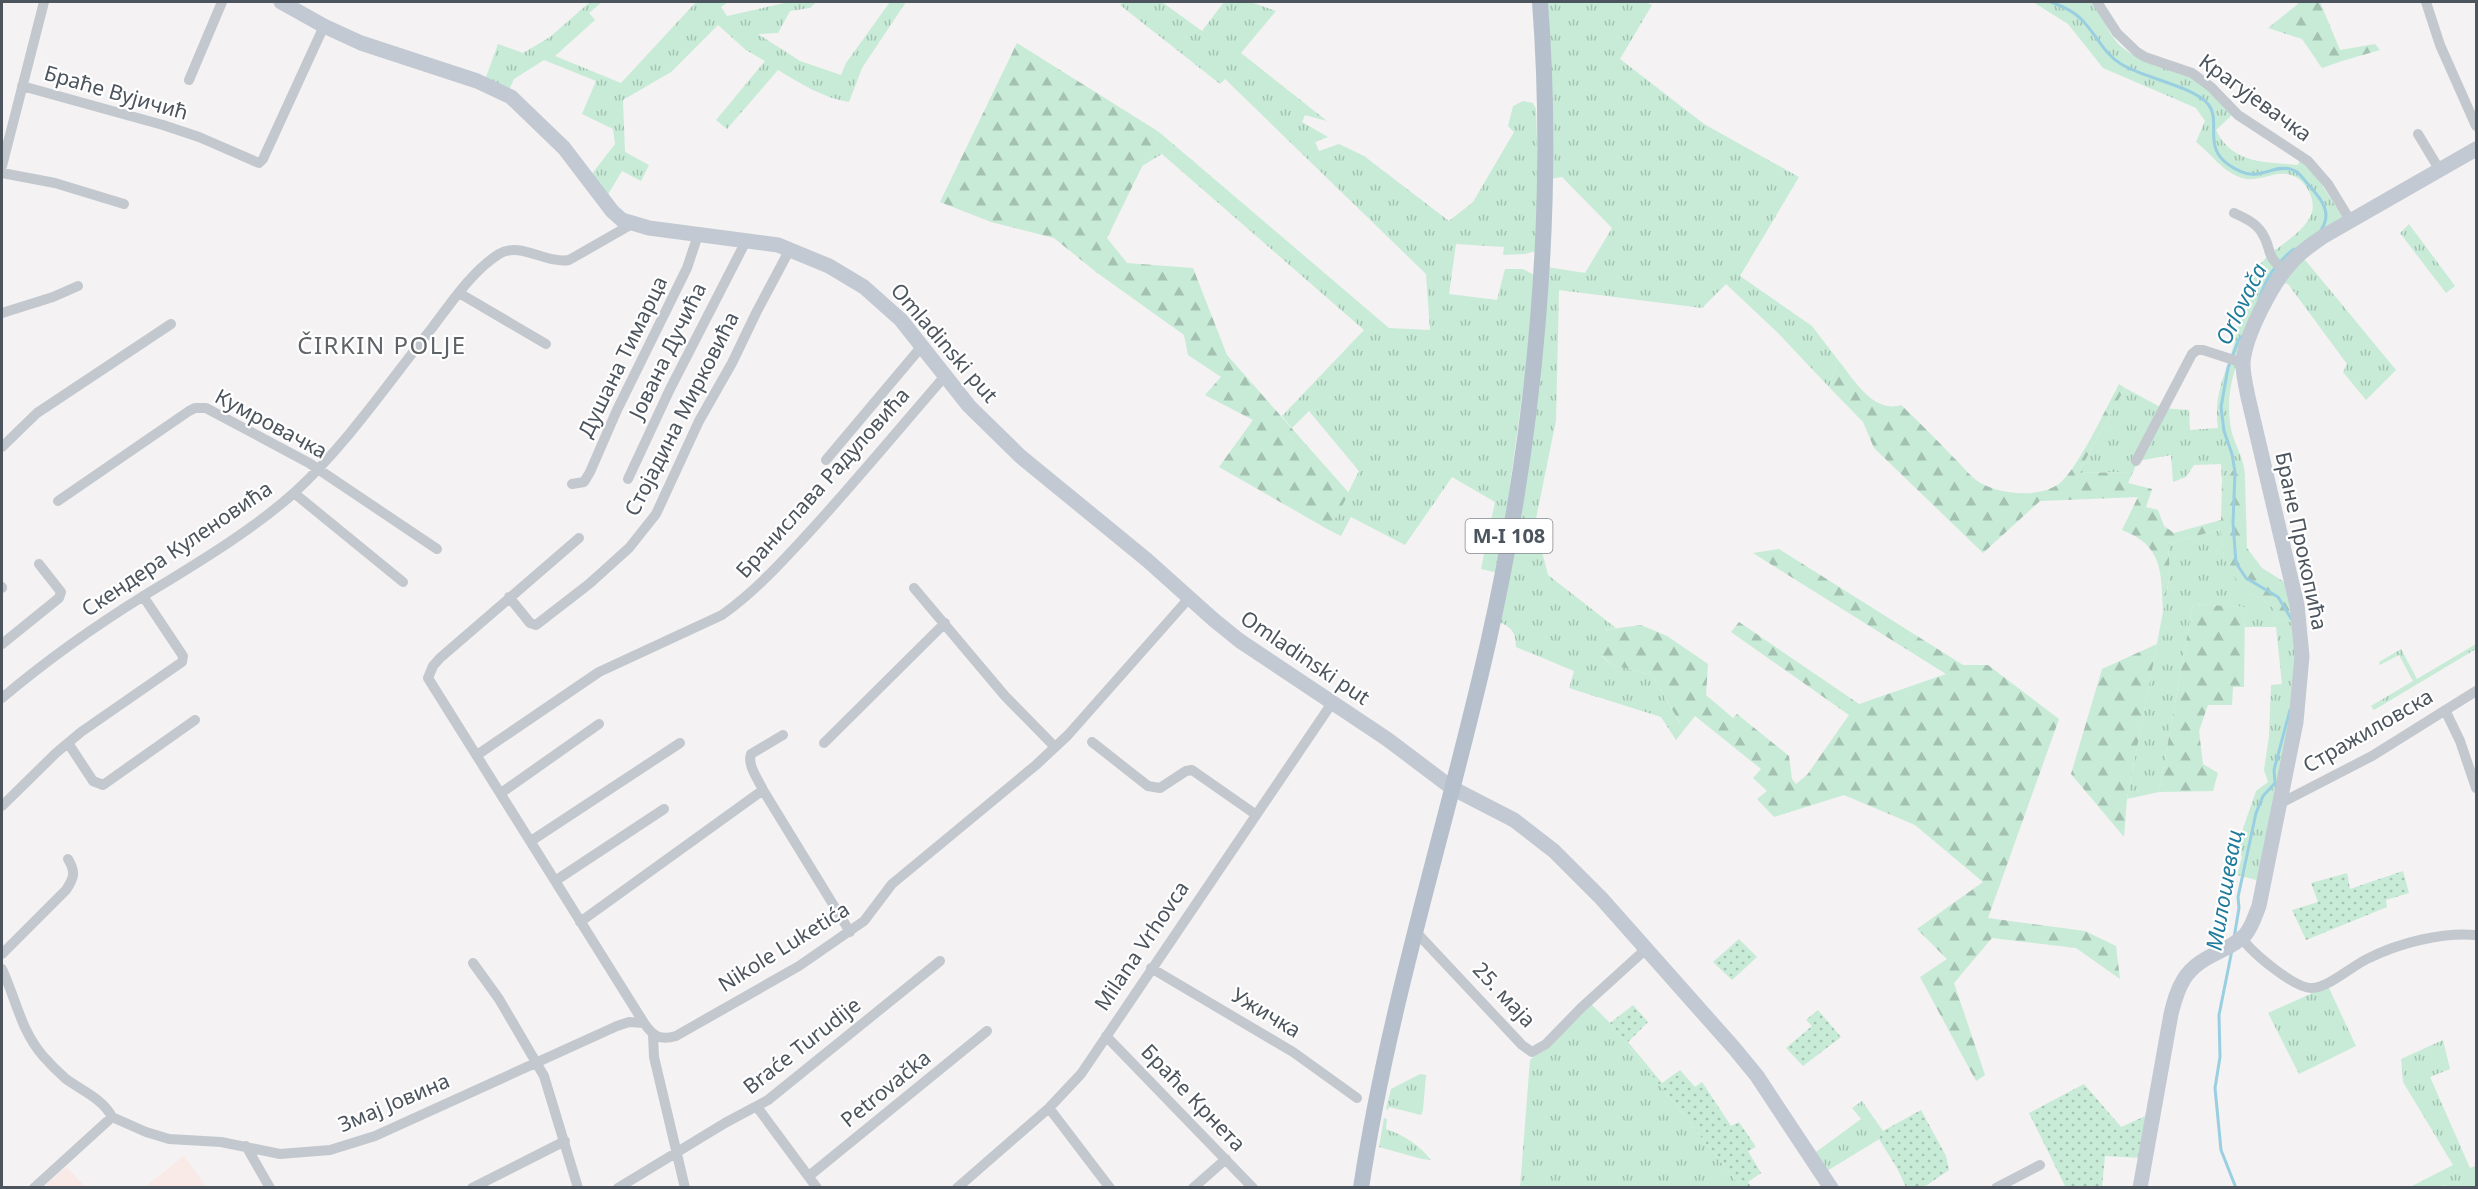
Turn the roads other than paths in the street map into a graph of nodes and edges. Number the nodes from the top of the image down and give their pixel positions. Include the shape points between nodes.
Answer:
1 (44, 2) edge
2 (222, 2) edge
3 (281, 2) edge
4 (1540, 2) edge
5 (2097, 2) edge
6 (2426, 2) edge
7 (324, 26) junction
8 (189, 80) dead end
9 (22, 86) junction
10 (2476, 126) edge
11 (2418, 134) dead end
12 (2476, 149) edge
13 (2, 166) edge
14 (2439, 169) junction
15 (2, 173) edge
16 (124, 204) dead end
17 (2234, 213) dead end
18 (2350, 220) junction
19 (632, 224) junction
20 (698, 235) junction
21 (746, 241) junction
22 (790, 249) junction
23 (2278, 265) junction
24 (78, 286) dead end
25 (459, 293) junction
26 (2, 313) edge
27 (171, 324) dead end
28 (546, 344) dead end
29 (922, 346) junction
30 (2238, 361) junction
31 (945, 376) junction
32 (2, 447) edge
33 (826, 460) dead end
34 (2136, 461) dead end
35 (317, 469) junction
36 (628, 479) dead end
37 (572, 484) dead end
38 (294, 493) junction
39 (58, 501) dead end
40 (579, 538) dead end
41 (436, 549) dead end
42 (39, 564) dead end
43 (403, 582) dead end
44 (914, 588) dead end
45 (143, 596) junction
46 (509, 597) junction
47 (1190, 597) junction
48 (945, 623) junction
49 (2, 644) edge
50 (2476, 691) edge
51 (2, 698) edge
52 (1332, 703) junction
53 (2445, 710) junction
54 (195, 720) dead end
55 (599, 724) dead end
56 (783, 735) dead end
57 (1092, 742) dead end
58 (68, 743) junction
59 (680, 743) dead end
60 (824, 743) dead end
61 (1055, 747) junction
62 (477, 755) junction
63 (1452, 788) junction
64 (2476, 788) edge
65 (763, 790) junction
66 (501, 793) junction
67 (2279, 804) junction
68 (2, 806) edge
69 (664, 809) dead end
70 (1255, 814) junction
71 (531, 841) junction
72 (68, 858) dead end
73 (555, 881) junction
74 (580, 922) junction
75 (1415, 931) junction
76 (850, 932) junction
77 (2476, 935) edge
78 (2241, 939) junction
79 (1646, 949) junction
80 (2, 954) edge
81 (940, 961) dead end
82 (473, 963) dead end
83 (1151, 968) junction
84 (2, 969) edge
85 (644, 1023) junction
86 (987, 1031) dead end
87 (653, 1035) junction
88 (1106, 1036) junction
89 (535, 1062) junction
90 (1357, 1098) dead end
91 (757, 1107) junction
92 (1049, 1108) junction
93 (112, 1117) junction
94 (565, 1141) junction
95 (246, 1146) junction
96 (676, 1153) junction
97 (1226, 1159) junction
98 (2040, 1165) dead end
99 (809, 1176) junction
100 (34, 1188) edge
101 (270, 1188) edge
102 (472, 1188) edge
103 (578, 1188) edge
104 (618, 1188) edge
105 (685, 1188) edge
106 (817, 1188) edge
107 (957, 1188) edge
108 (1110, 1188) edge
109 (1193, 1188) edge
110 (1253, 1188) edge
111 (1361, 1188) edge
112 (1831, 1188) edge
113 (1996, 1188) edge
114 (2140, 1188) edge

1 - 9 street, Браће Вујичић
2 - 8 street
3 - 7 street, Omladinski put
4 - 63 main road, M-I 108 via 1543,228 1528,410 1503,573
5 - 18 street, Крагујевачка via 2117,33 2137,52 2193,73 2238,115 2308,161
6 - 10 street via 2440,45
7 - 9 street, Браће Вујичић via 259,164 199,137
7 - 19 street, Omladinski put via 377,50 477,81 511,97 564,148 612,211
9 - 13 street, Браће Вујичић
11 - 14 street
12 - 14 street, Бране Прокопића
14 - 18 street, Бране Прокопића
15 - 16 street via 55,183
17 - 23 street via 2262,231
18 - 23 street, Бране Прокопића
19 - 20 street, Omladinski put
19 - 25 street, Скендера Куленовића via 569,261 558,262 520,251 501,252
20 - 21 street, Omladinski put
20 - 37 street, Душана Тимарца via 687,268 590,472 584,482
21 - 22 street, Omladinski put
21 - 36 street, Јована Дучића
22 - 29 street, Omladinski put via 864,287 901,320
22 - 46 street, Стојадина Мирковића via 694,431 662,504 644,531 589,584 536,625
23 - 30 street, Бране Прокопића
24 - 26 street
25 - 28 street
25 - 35 street, Скендера Куленовића
27 - 32 street via 44,408
29 - 31 street, Omladinski put
29 - 33 street
30 - 34 street via 2203,350 2192,354
30 - 67 street, Бране Прокопића via 2300,625 2299,695
31 - 47 street, Omladinski put via 969,406 1020,456
31 - 62 street, Бранислава Радуловића via 851,488 755,590 722,615 599,672
35 - 38 street, Скендера Куленовића
35 - 39 street, Кумровачка via 211,410 195,408
35 - 41 street, Кумровачка
38 - 43 street
38 - 45 street, Скендера Куленовића via 228,542
40 - 46 street
42 - 49 street via 58,586 59,597
44 - 48 street
45 - 51 street, Скендера Куленовића via 67,646
45 - 58 street via 184,659
46 - 62 street via 432,666 428,678
47 - 52 street, Omladinski put via 1240,641
47 - 61 street, Nikole Luketića
48 - 60 street
48 - 61 street via 1005,696
50 - 53 street, Стражиловска
52 - 63 street, Omladinski put
52 - 70 street, Milana Vrhovca
53 - 64 street
53 - 67 street, Стражиловска via 2372,756
54 - 58 street via 103,785 93,781
55 - 66 street
56 - 65 street via 757,748 749,759
57 - 70 street via 1148,786 1160,788 1192,770
58 - 68 street
59 - 71 street
61 - 76 street, Nikole Luketića via 892,884 864,921
62 - 66 street
63 - 75 main road, M-I 108
63 - 79 street via 1514,820 1554,850
65 - 74 street
65 - 76 street
66 - 71 street
67 - 78 street, Бране Прокопића via 2259,906
69 - 73 street
70 - 83 street, Milana Vrhovca
71 - 73 street
72 - 80 street via 74,869 66,890
73 - 74 street
74 - 85 street
75 - 79 street, 25. маја via 1532,1052 1546,1044
75 - 111 main road, M-I 108
76 - 87 street, Nikole Luketića via 799,966 676,1035 666,1039
77 - 78 street via 2441,937 2393,949 2313,989 2294,983
78 - 114 street via 2194,967 2178,992
79 - 112 street via 1757,1076
81 - 91 street, Braće Turudije
82 - 89 street
83 - 88 street, Milana Vrhovca
83 - 90 street, Ужичка via 1293,1052
84 - 93 street via 28,1037 64,1077 104,1105
85 - 87 street
85 - 89 street, Змај Јовина via 629,1022
86 - 99 street, Petrovačka
87 - 96 street via 654,1057
88 - 92 street, Milana Vrhovca via 1081,1074
88 - 97 street, Браће Крнета
89 - 94 street via 544,1076
89 - 95 street, Змај Јовина via 350,1145 280,1154
91 - 96 street, Braće Turudije
91 - 99 street
92 - 107 street, Milana Vrhovca
92 - 108 street
93 - 95 street, Змај Јовина via 169,1139
93 - 100 street
94 - 102 street
94 - 103 street
95 - 101 street
96 - 104 street, Braće Turudije
96 - 105 street
97 - 109 street
97 - 110 street, Браће Крнета
98 - 113 street
99 - 106 street

